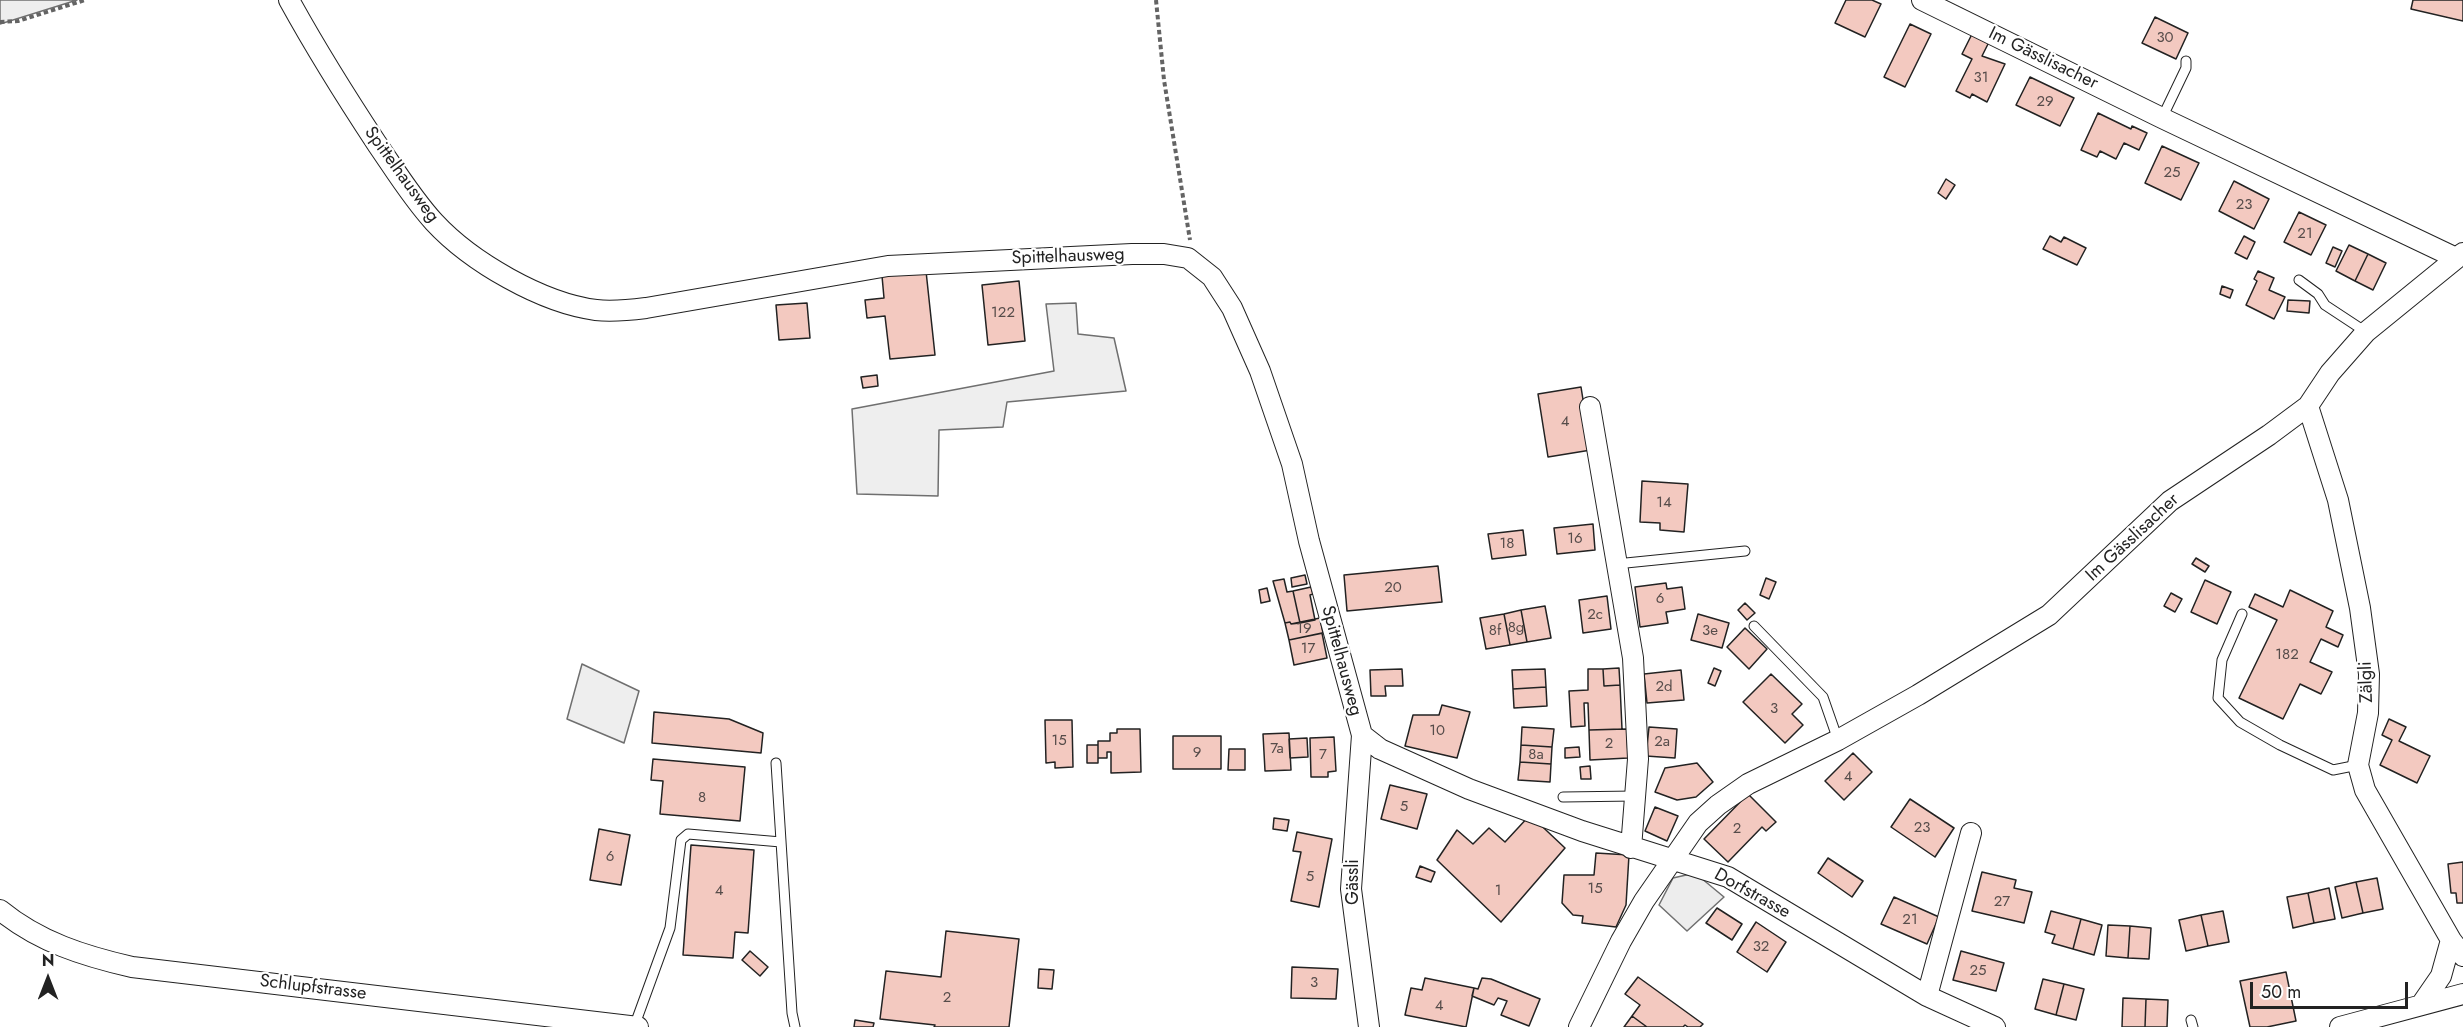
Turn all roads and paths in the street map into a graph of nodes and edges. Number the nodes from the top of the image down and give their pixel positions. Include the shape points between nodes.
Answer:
1 (85, 0) edge
2 (289, 0) edge
3 (1156, 0) edge
4 (1922, 0) edge
5 (0, 22) edge
6 (2186, 61) dead end
7 (2162, 118) junction
8 (2460, 256) edge
9 (1188, 258) junction
10 (2299, 280) dead end
11 (2366, 332) junction
12 (2308, 406) junction
13 (1590, 407) dead end
14 (1745, 551) dead end
15 (1616, 564) junction
16 (2242, 614) dead end
17 (1754, 626) dead end
18 (1362, 735) junction
19 (1838, 740) junction
20 (776, 763) dead end
21 (2358, 765) junction
22 (1635, 796) junction
23 (1563, 797) dead end
24 (1971, 833) dead end
25 (781, 842) junction
26 (1631, 848) junction
27 (1673, 860) junction
28 (0, 910) edge
29 (2457, 948) edge
30 (2463, 994) edge
31 (1927, 996) junction
32 (2421, 1005) junction
33 (636, 1027) edge
34 (795, 1027) edge
35 (1369, 1027) edge
36 (1579, 1027) edge
37 (1995, 1027) edge
38 (2340, 1027) edge

1 - 5 path via 18,21
2 - 9 street, Spittelhausweg via 330,73 404,184 435,223 500,272 541,294 578,306 611,310 646,308 888,267 1141,254
3 - 9 path via 1164,80 1189,230
4 - 7 street, Im Gässlisacher
6 - 7 lane
7 - 8 street, Im Gässlisacher
8 - 11 street, Im Gässlisacher
9 - 18 street, Spittelhausweg via 1220,288 1260,371 1292,464
10 - 11 lane via 2318,294 2325,305
11 - 12 street, Im Gässlisacher via 2330,373
12 - 19 street, Im Gässlisacher via 2170,501 2049,615
12 - 21 street, Zälgli via 2338,500 2368,663 2368,713
13 - 15 street
14 - 15 lane
15 - 22 street via 1633,658 1638,759
16 - 21 lane via 2222,660 2218,698 2240,722 2280,745 2333,770
17 - 19 lane via 1823,697
18 - 26 street, Spittelhausweg via 1380,749 1469,789
18 - 35 street, Gässli via 1351,889
19 - 27 street, Im Gässlisacher via 1748,784 1718,805 1698,823
20 - 25 lane
21 - 29 street, Zälgli via 2365,790
22 - 23 lane
22 - 26 street
24 - 31 street
25 - 33 lane via 688,834 681,840 670,928
25 - 34 lane
26 - 27 street, Spittelhausweg
27 - 31 street, Dorfstrasse via 1728,877
27 - 36 street via 1621,940
28 - 33 street, Schlupfstrasse via 68,949 132,967
29 - 32 street, Zälgli
30 - 32 street
31 - 37 street, Dorfstrasse
32 - 38 street

